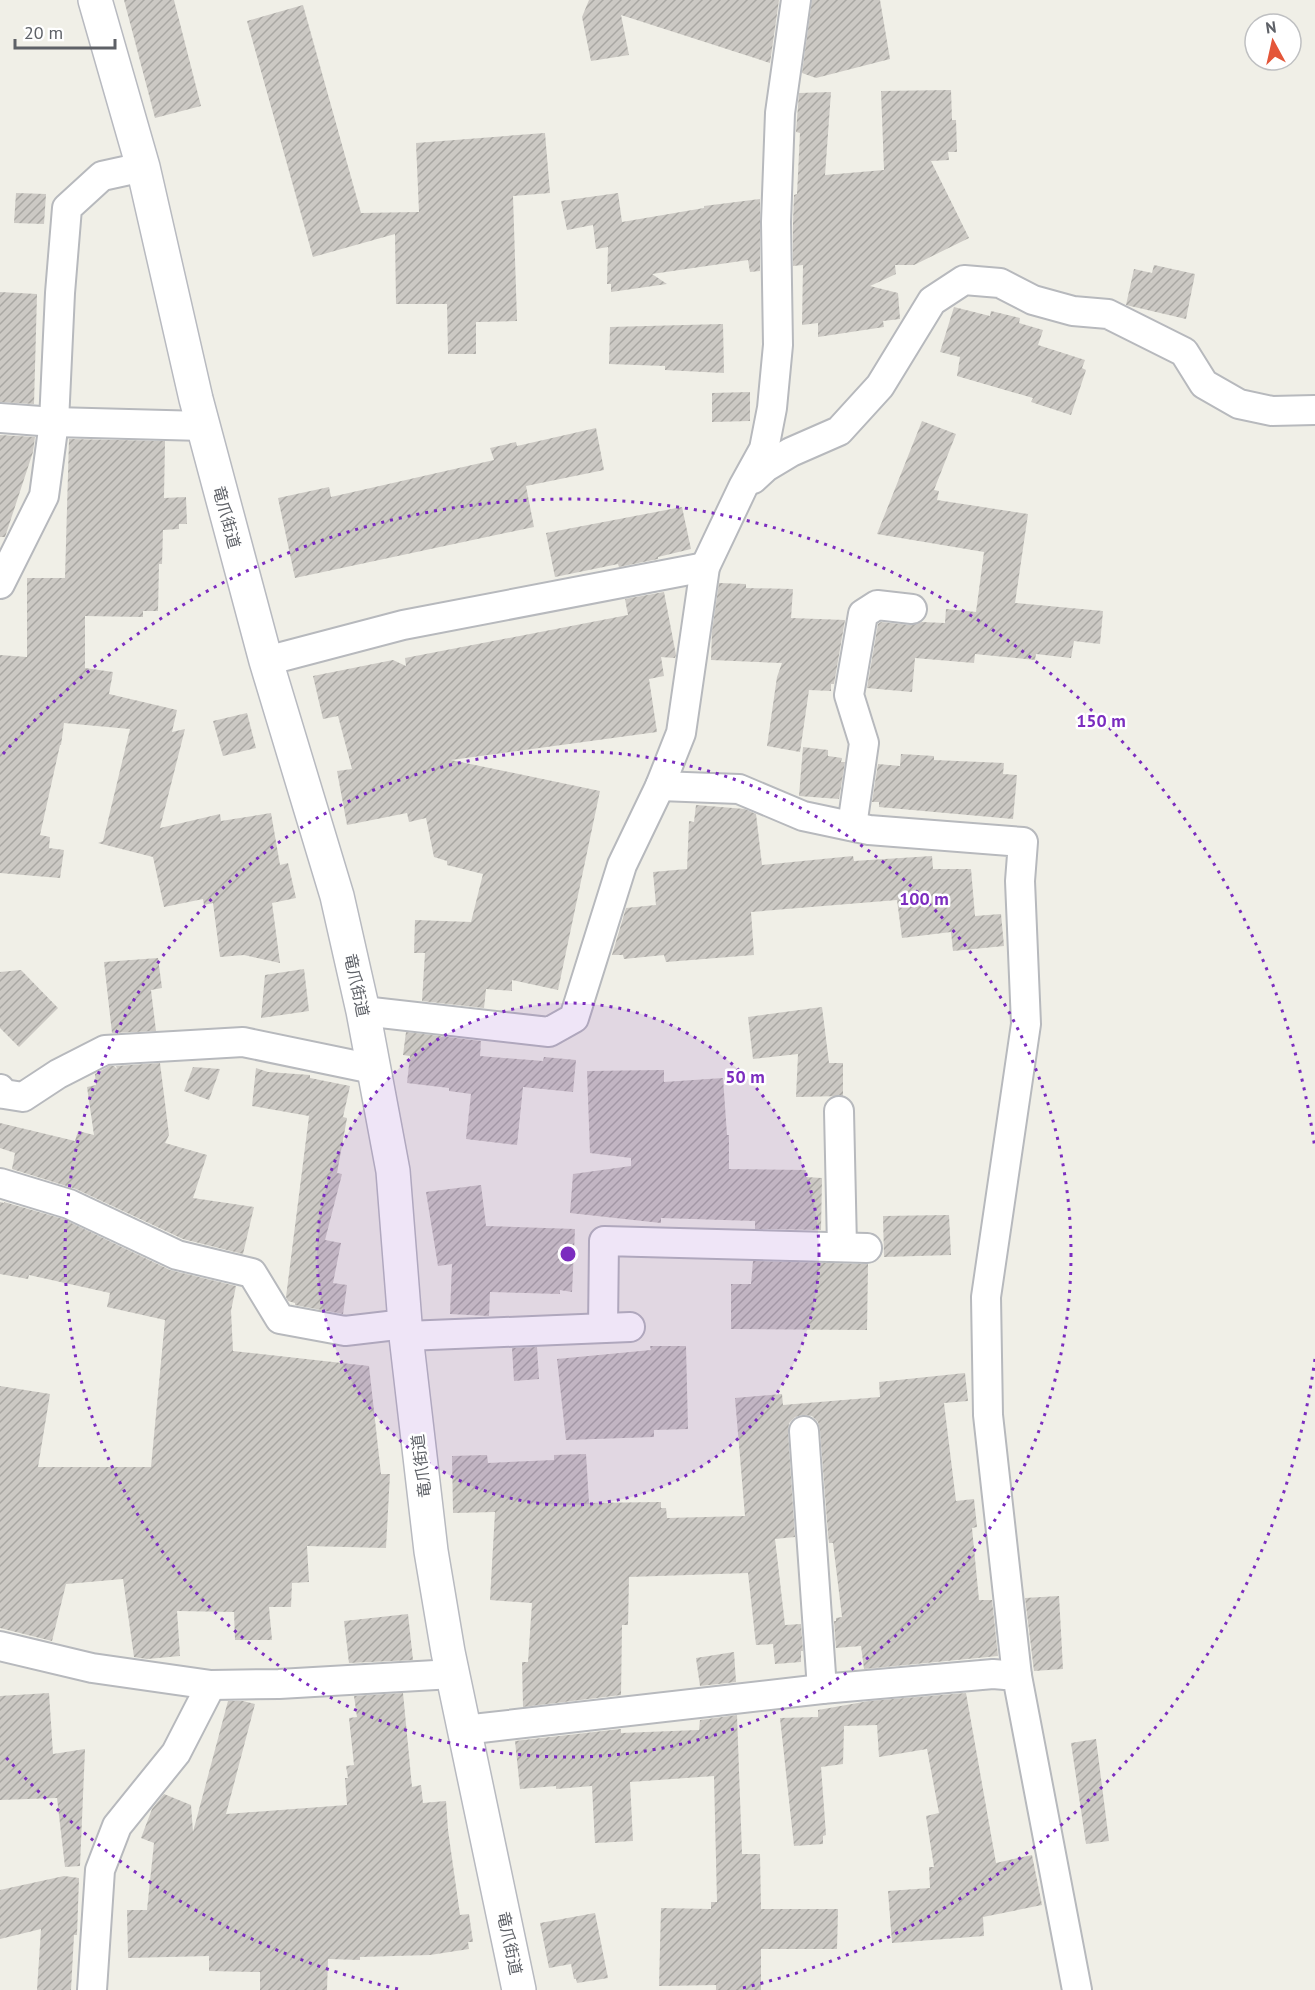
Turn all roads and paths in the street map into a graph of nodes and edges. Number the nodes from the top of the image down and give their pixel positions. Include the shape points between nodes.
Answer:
1 (95, 0) edge
2 (796, 0) edge
3 (143, 167) junction
4 (1315, 410) edge
5 (0, 418) edge
6 (54, 422) junction
7 (203, 426) junction
8 (743, 487) junction
9 (705, 567) junction
10 (0, 584) edge
11 (912, 609) dead end
12 (266, 662) junction
13 (660, 786) junction
14 (852, 826) junction
15 (363, 1011) junction
16 (372, 1070) junction
17 (0, 1089) edge
18 (839, 1112) dead end
19 (0, 1183) edge
20 (406, 1330) junction
21 (804, 1431) dead end
22 (0, 1646) edge
23 (453, 1674) junction
24 (1017, 1676) junction
25 (211, 1685) junction
26 (822, 1689) junction
27 (464, 1730) junction
28 (92, 1990) edge
29 (519, 1990) edge
30 (1077, 1990) edge

1 - 3 main road, 竜爪街道
2 - 8 street via 780,113 778,345 772,408 764,449
3 - 6 street via 102,176 67,208
3 - 7 main road, 竜爪街道
4 - 8 street via 1272,411 1239,404 1204,384 1184,352 1108,314 1072,311 1034,300 1000,283 964,279 932,301 880,386 839,431 791,452
5 - 6 street
6 - 7 street
6 - 10 street via 44,495
7 - 12 main road, 竜爪街道
8 - 9 street
9 - 12 street via 403,625
9 - 13 street via 681,733
11 - 14 street via 877,605 864,614 849,695 864,743
12 - 15 main road, 竜爪街道 via 337,896
13 - 14 street via 739,789 803,816
13 - 15 street via 622,865 574,1017 549,1032
14 - 24 street via 1023,842 1020,881 1026,1024 986,1297 988,1415
15 - 16 main road, 竜爪街道
16 - 17 street via 243,1041 105,1050 23,1097 4,1094
16 - 20 main road, 竜爪街道 via 393,1171
18 - 20 street via 855,1247 604,1241 617,1327
19 - 20 street via 69,1204 177,1255 252,1273 280,1319 345,1331
20 - 23 main road, 竜爪街道 via 431,1551
21 - 26 street
22 - 25 street via 92,1668
23 - 25 street
23 - 27 main road, 竜爪街道
24 - 26 street via 993,1674
24 - 30 street
25 - 28 street via 176,1753 117,1826 99,1870
26 - 27 street
27 - 29 main road, 竜爪街道

